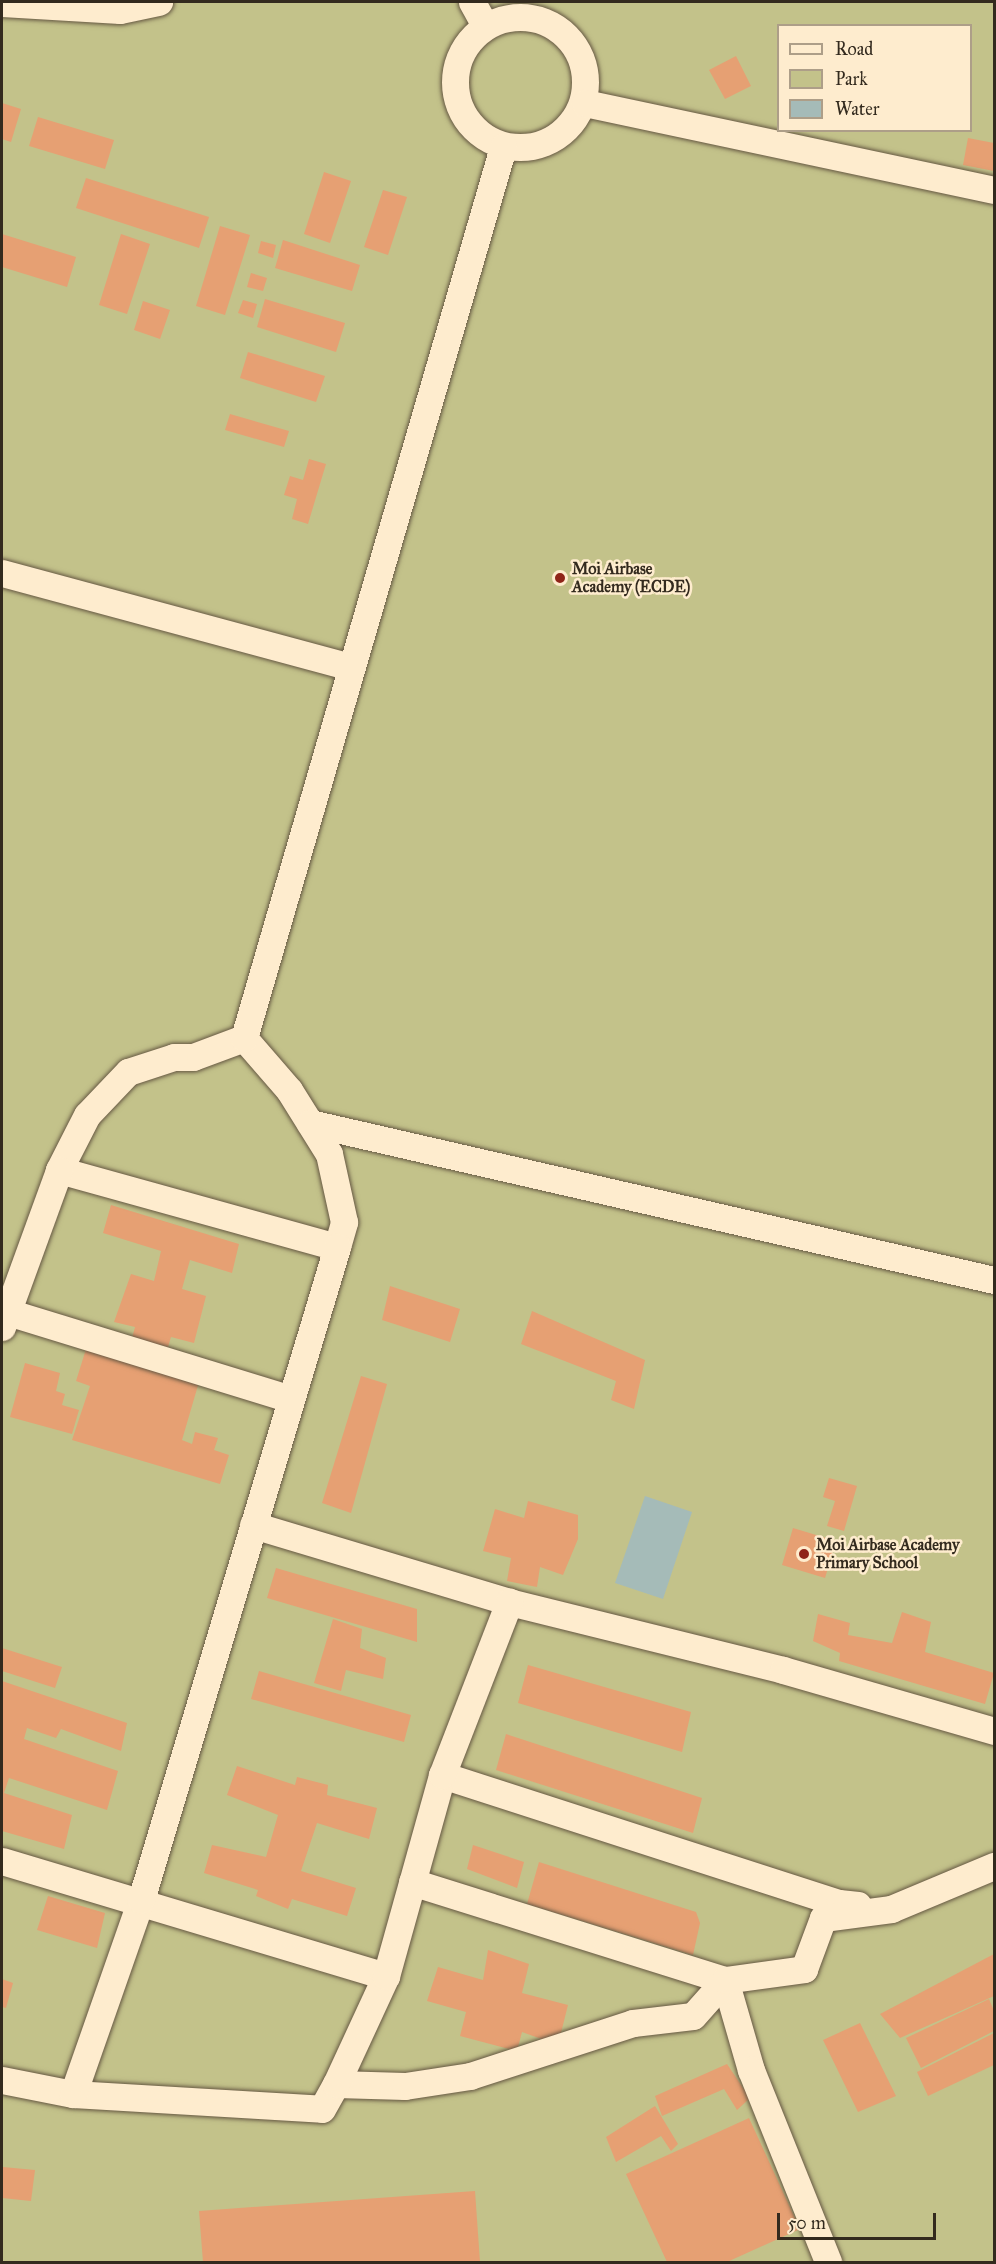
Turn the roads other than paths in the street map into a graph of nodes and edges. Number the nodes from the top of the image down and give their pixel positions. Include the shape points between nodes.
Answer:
1 (159, 2) edge
2 (472, 2) edge
3 (2, 3) edge
4 (486, 25) junction
5 (585, 103) junction
6 (503, 147) junction
7 (994, 190) edge
8 (2, 573) edge
9 (351, 667) junction
10 (244, 1038) junction
11 (310, 1123) junction
12 (59, 1170) junction
13 (337, 1247) junction
14 (994, 1280) edge
15 (5, 1320) edge
16 (291, 1399) junction
17 (253, 1525) junction
18 (509, 1602) junction
19 (994, 1731) edge
20 (442, 1775) junction
21 (2, 1861) edge
22 (994, 1866) edge
23 (412, 1882) junction
24 (141, 1900) junction
25 (891, 1909) junction
26 (386, 1976) junction
27 (725, 1980) junction
28 (2, 2080) edge
29 (336, 2084) junction
30 (73, 2094) junction
31 (828, 2262) edge

1 - 3 street via 120,10
2 - 4 street
4 - 5 street via 516,16 548,22 573,41 586,71
4 - 6 street via 463,47 455,86 458,106 475,132
5 - 6 street via 553,141
5 - 7 street
6 - 9 street
8 - 9 street
9 - 10 street
10 - 11 street
10 - 12 street via 192,1057 174,1057 128,1072 87,1115
11 - 13 street via 329,1154 344,1222
11 - 14 street
12 - 13 street
12 - 15 street
13 - 16 street
15 - 16 street
16 - 17 street
17 - 18 street
17 - 24 street
18 - 19 street via 783,1670
18 - 20 street
20 - 23 street
20 - 25 street via 839,1903
21 - 24 street
22 - 25 street
23 - 26 street
23 - 27 street
24 - 26 street
24 - 30 street
25 - 27 street via 823,1918 804,1969
26 - 29 street
27 - 29 street via 693,2016 633,2023 470,2076 405,2086
27 - 31 street via 751,2070
28 - 30 street
29 - 30 street via 322,2109

